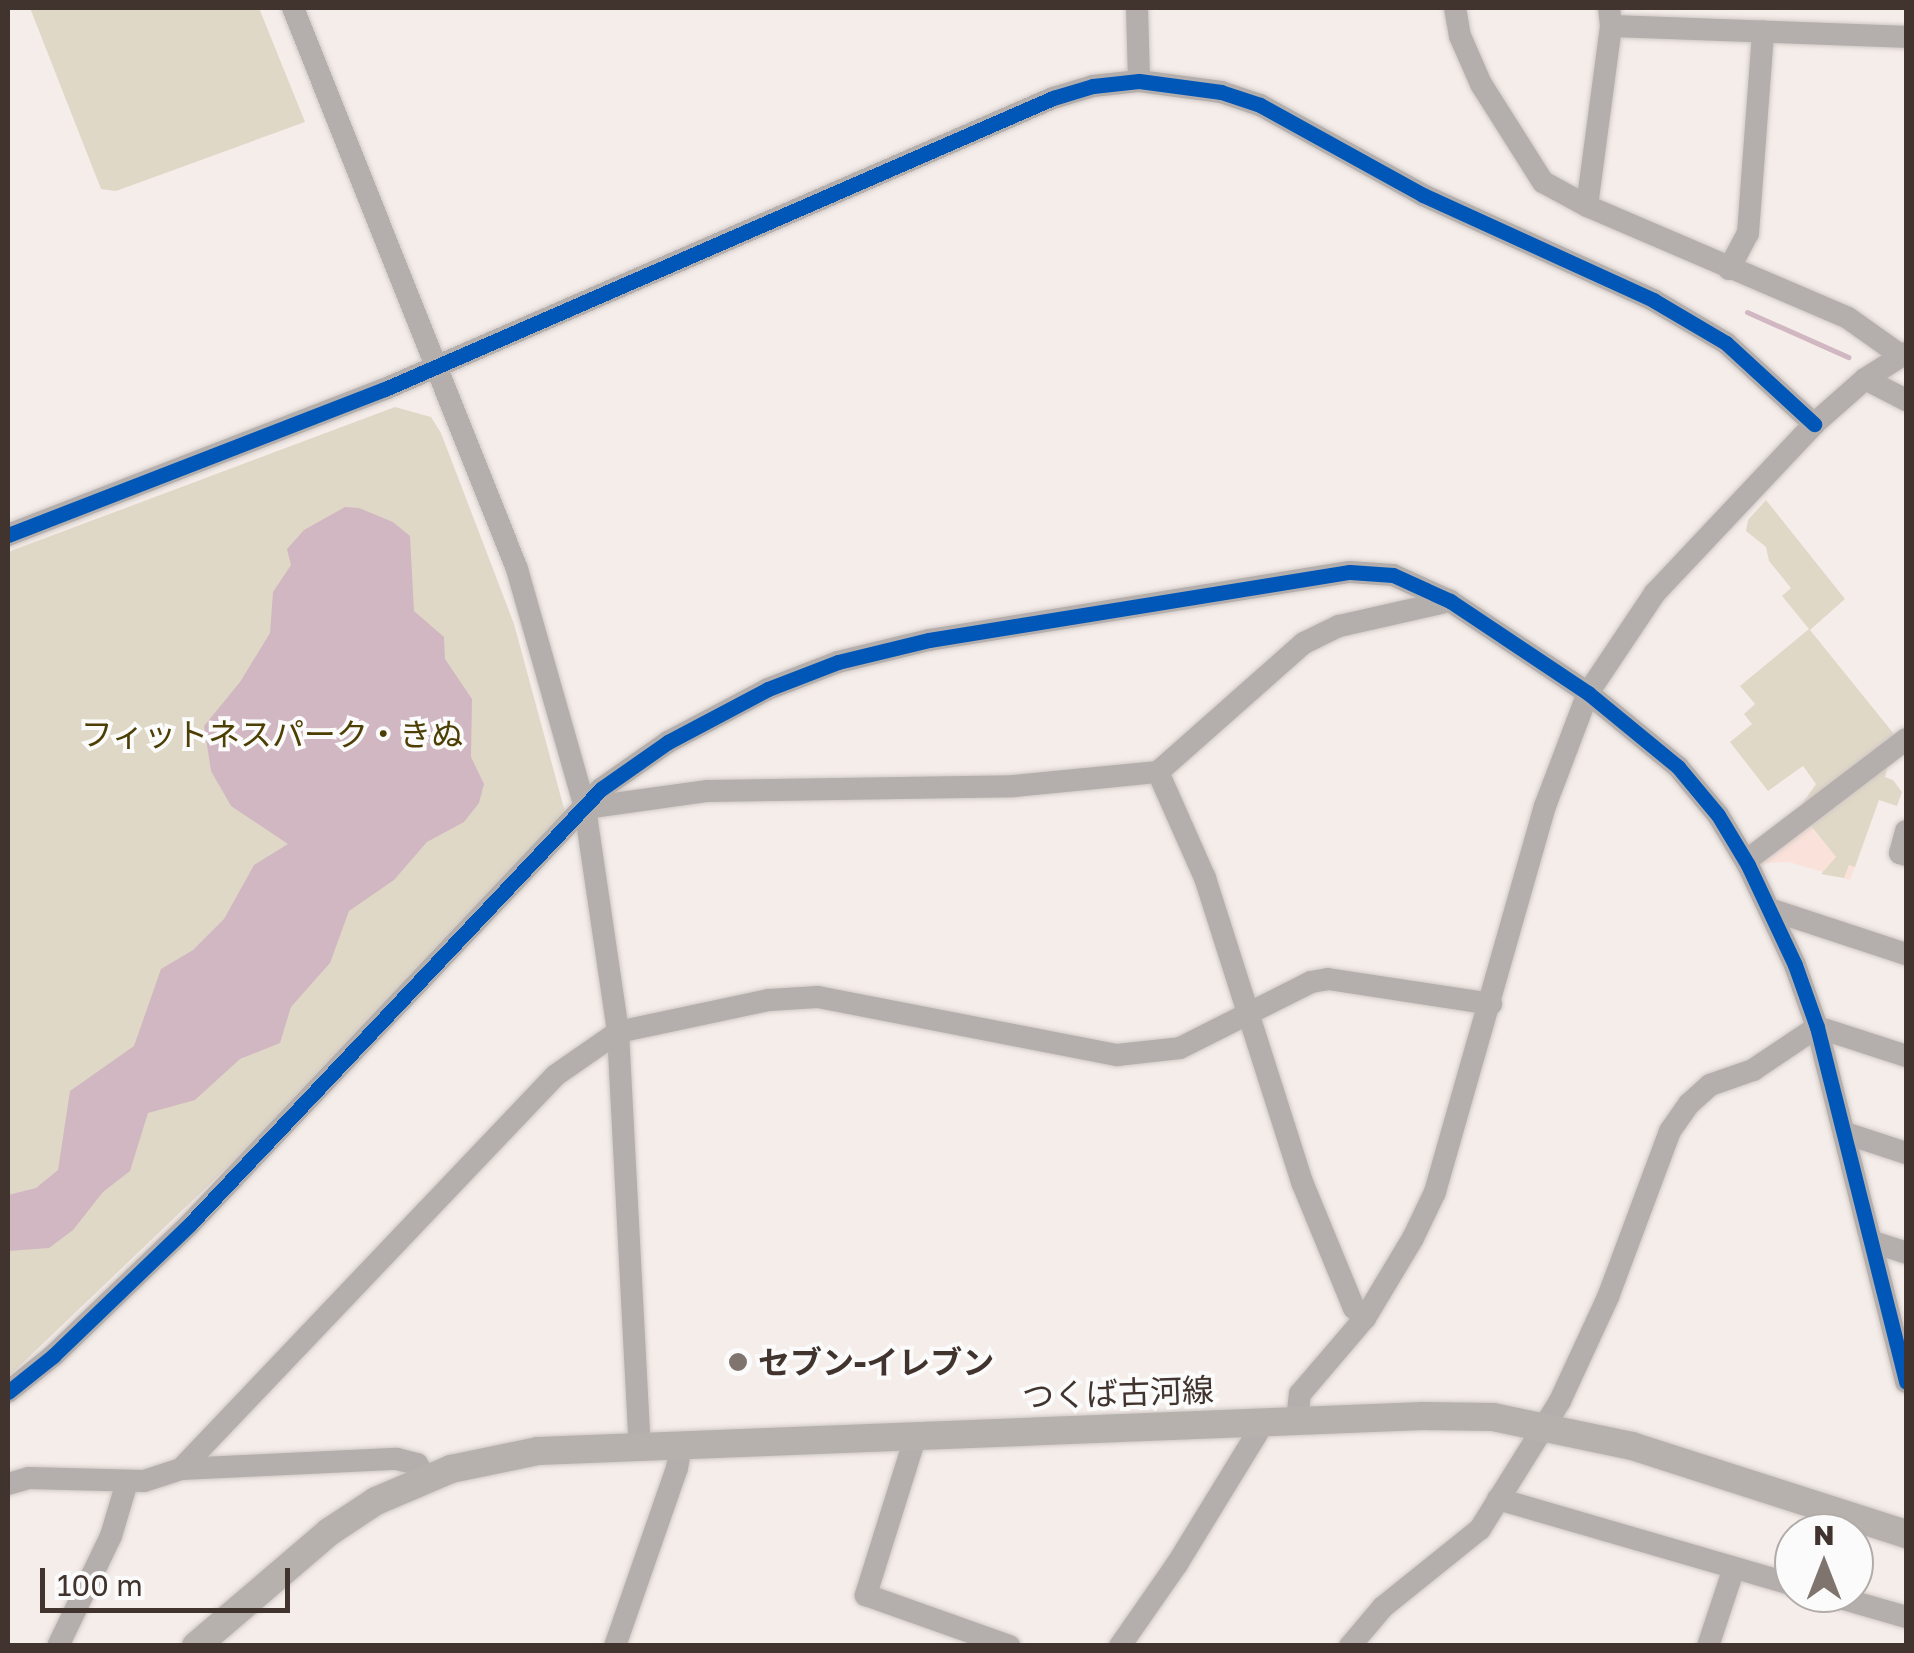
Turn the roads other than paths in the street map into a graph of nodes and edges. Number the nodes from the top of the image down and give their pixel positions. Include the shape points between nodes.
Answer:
1 (293, 8) edge
2 (1137, 8) edge
3 (1454, 8) edge
4 (1610, 17) edge
5 (1762, 32) junction
6 (1906, 38) edge
7 (1139, 82) junction
8 (1587, 206) junction
9 (1729, 269) junction
10 (1903, 354) edge
11 (439, 366) junction
12 (1865, 379) junction
13 (1906, 400) edge
14 (1814, 424) junction
15 (8, 535) edge
16 (1450, 600) junction
17 (1588, 692) junction
18 (1902, 748) edge
19 (1158, 772) junction
20 (585, 808) junction
21 (1906, 831) edge
22 (1906, 855) edge
23 (1746, 861) junction
24 (1769, 909) junction
25 (1906, 954) edge
26 (1491, 1004) junction
27 (1250, 1012) junction
28 (1818, 1027) junction
29 (618, 1032) junction
30 (1906, 1056) edge
31 (1848, 1134) junction
32 (1906, 1154) edge
33 (1873, 1242) junction
34 (1906, 1253) edge
35 (1365, 1318) junction
36 (1902, 1348) edge
37 (1906, 1382) edge
38 (8, 1392) edge
39 (1297, 1421) junction
40 (1264, 1422) junction
41 (1543, 1425) junction
42 (916, 1436) junction
43 (680, 1445) junction
44 (640, 1446) junction
45 (181, 1469) junction
46 (426, 1478) junction
47 (127, 1482) junction
48 (8, 1484) edge
49 (1498, 1499) junction
50 (1906, 1534) edge
51 (1734, 1568) junction
52 (1774, 1579) edge
53 (1874, 1607) edge
54 (1906, 1616) edge
55 (58, 1646) edge
56 (196, 1646) edge
57 (614, 1646) edge
58 (1009, 1646) edge
59 (1120, 1646) edge
60 (1350, 1646) edge
61 (1708, 1646) edge

1 - 11 street
2 - 7 street
3 - 8 street via 1481,84 1527,162 1543,182
4 - 5 street
4 - 8 street
5 - 6 street
5 - 9 street via 1748,233
7 - 11 street via 1053,98
7 - 14 street via 1221,92 1260,105 1423,195 1653,300 1726,344
8 - 9 street
9 - 10 street via 1848,318
10 - 12 street
11 - 15 street
11 - 20 street via 517,569
12 - 13 street
12 - 14 street
14 - 17 street via 1655,594
16 - 17 street
16 - 19 street via 1339,626 1304,643
16 - 20 street via 1404,579 1350,572 928,640 838,662 768,689 668,742 619,774
17 - 23 street via 1688,777
17 - 26 street via 1545,806
18 - 23 street
19 - 20 street via 1014,786 724,790
19 - 27 street via 1206,878
20 - 29 street
20 - 38 street via 189,1225
21 - 22 street via 1900,853
23 - 24 street
24 - 25 street
24 - 28 street
26 - 27 street via 1328,979
26 - 35 street via 1434,1192
27 - 29 street via 1180,1048 1117,1055 818,997 769,1000
27 - 35 street via 1302,1182 1354,1308
28 - 30 street
28 - 31 street
28 - 41 street via 1753,1070 1710,1085 1676,1122 1608,1298
29 - 44 street
29 - 45 street via 556,1076
31 - 32 street
31 - 33 street
33 - 34 street
33 - 36 street
35 - 39 street via 1300,1394
36 - 37 street
39 - 40 main road, つくば古河線
39 - 41 main road, つくば古河線 via 1458,1416
40 - 42 main road, つくば古河線
40 - 59 street
41 - 49 street
41 - 50 main road, つくば古河線 via 1748,1480
42 - 43 main road, つくば古河線
42 - 58 street via 866,1595
43 - 44 main road, つくば古河線
43 - 57 street
44 - 46 main road, つくば古河線 via 507,1455
45 - 46 street via 397,1459 417,1464
45 - 47 street
46 - 56 main road, つくば古河線 via 329,1532
47 - 48 street via 29,1478
47 - 55 street via 112,1536
49 - 51 street
49 - 60 street via 1480,1529 1383,1607
51 - 52 street
51 - 61 street
53 - 54 street

